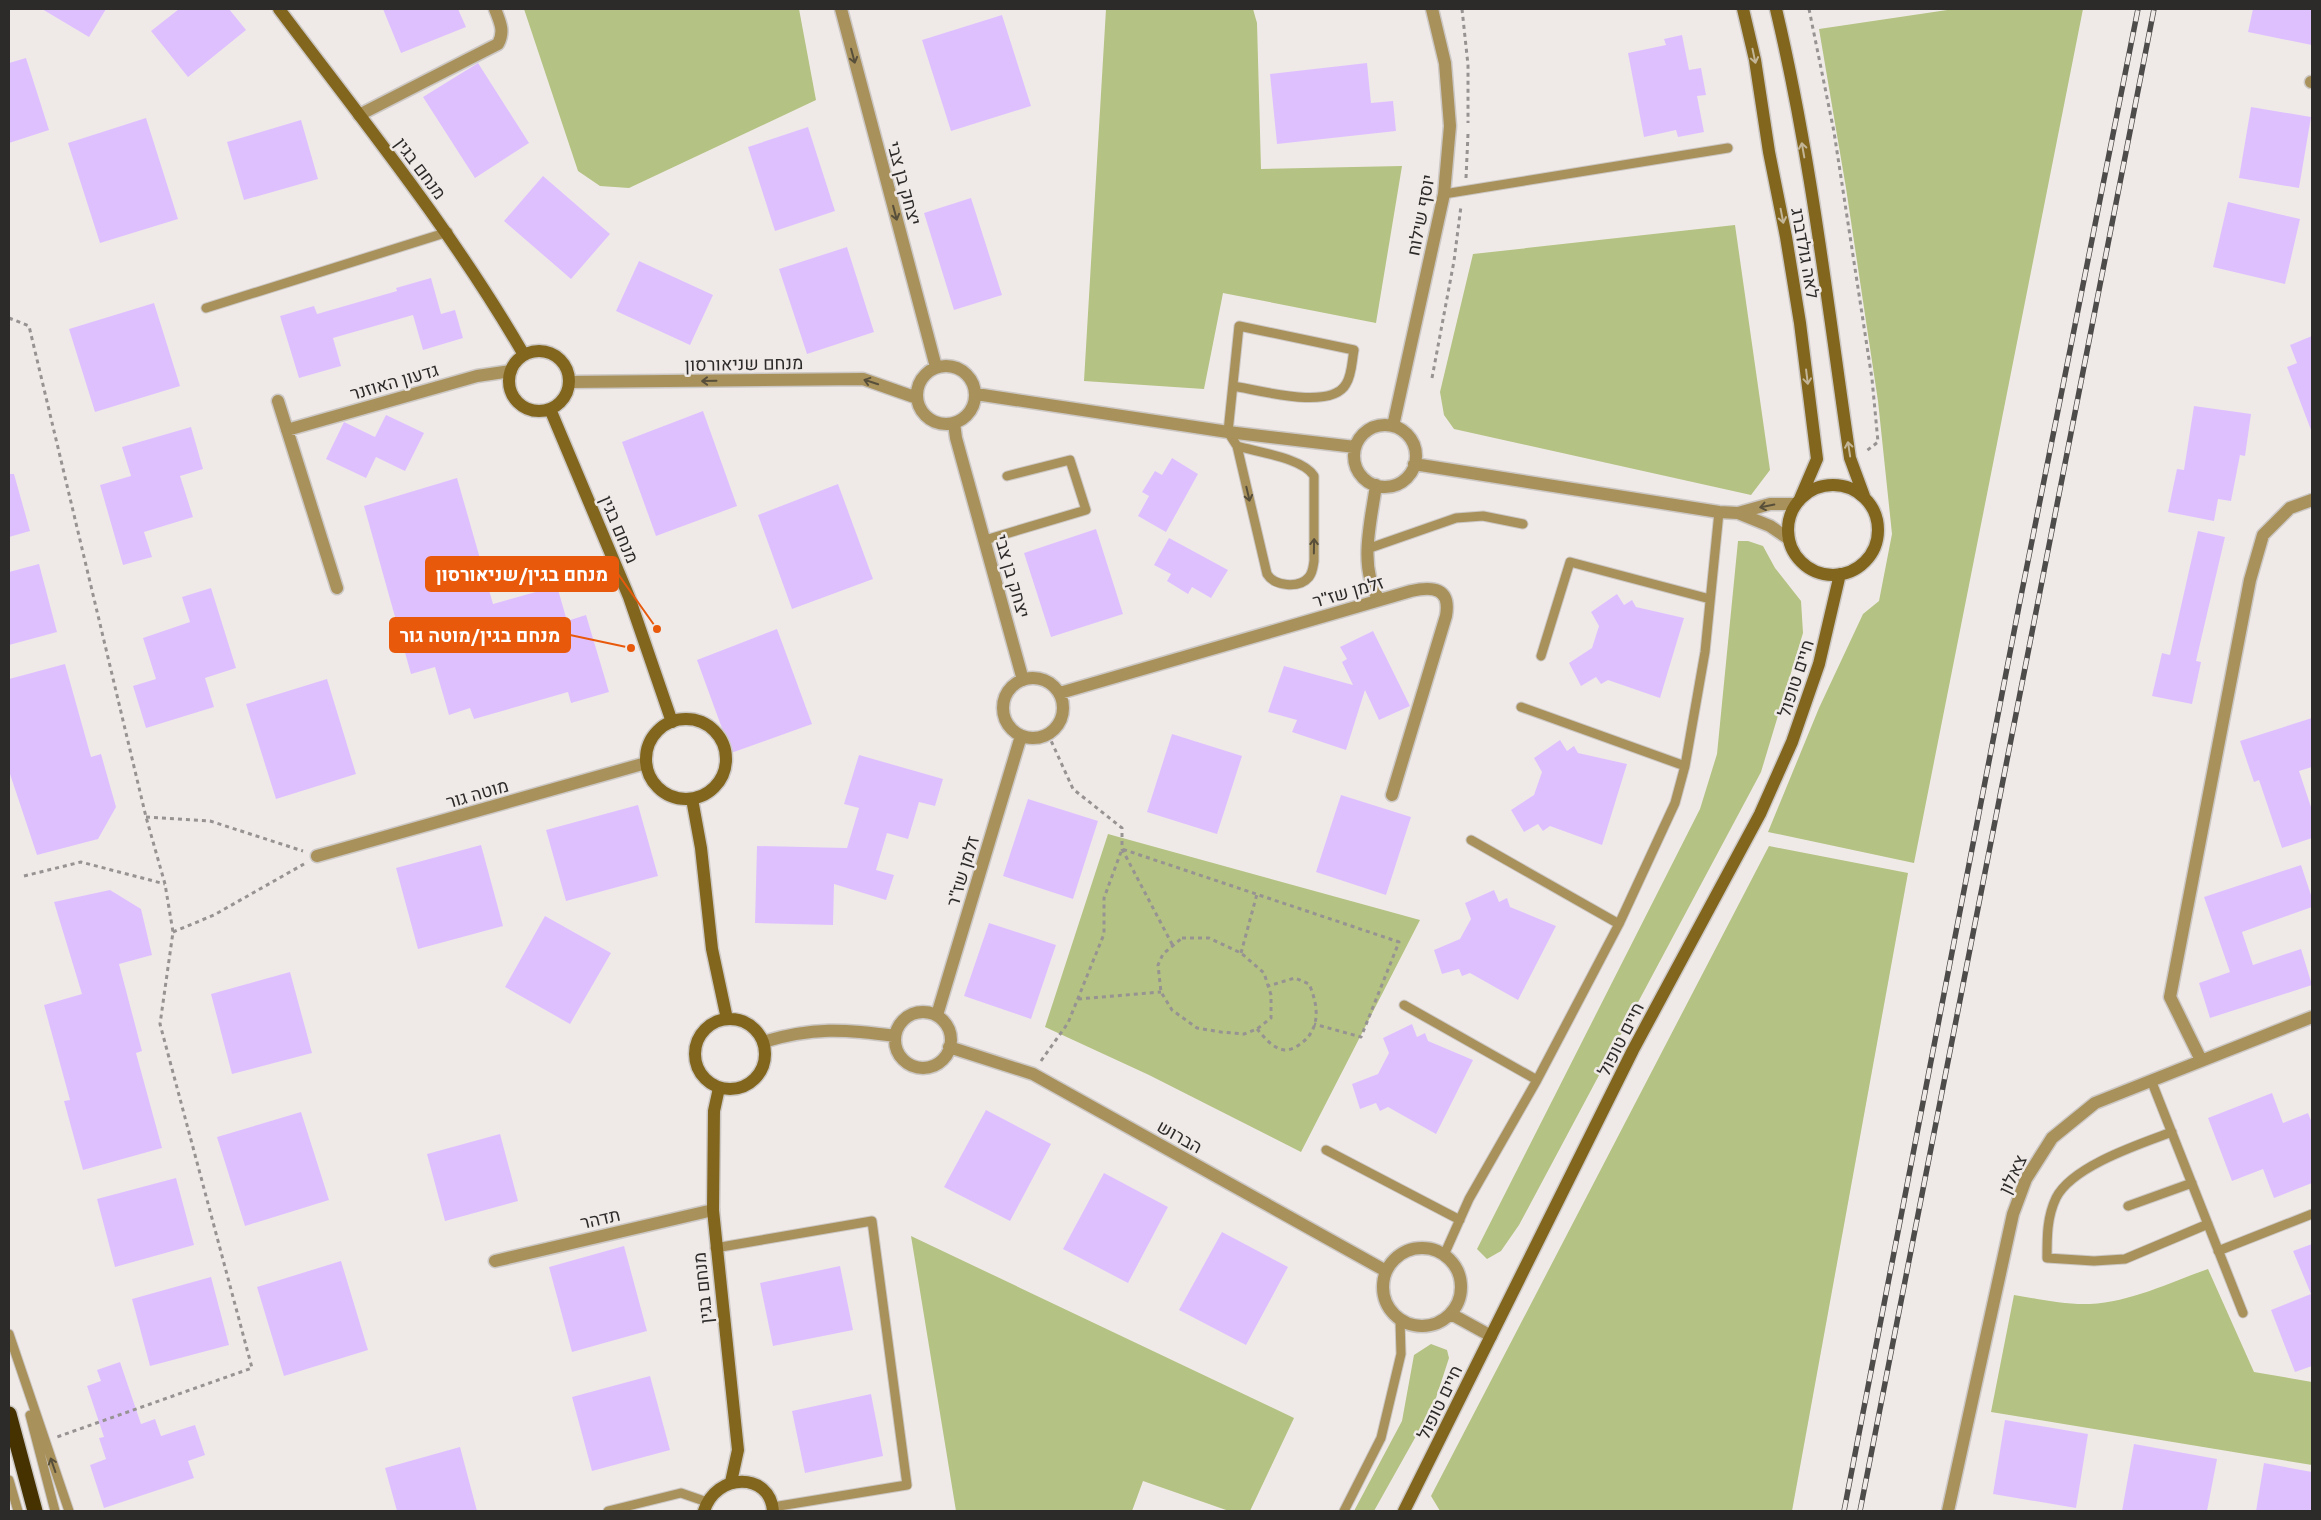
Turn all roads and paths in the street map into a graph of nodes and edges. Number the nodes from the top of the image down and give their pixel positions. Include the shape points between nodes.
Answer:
1 (279, 9) edge
2 (495, 9) edge
3 (841, 9) edge
4 (1432, 9) edge
5 (1743, 9) edge
6 (1776, 9) edge
7 (1809, 9) edge
8 (359, 115) junction
9 (1728, 148) dead end
10 (1444, 194) junction
11 (448, 232) junction
12 (206, 308) dead end
13 (9, 318) edge
14 (524, 355) junction
15 (936, 367) junction
16 (511, 371) junction
17 (568, 382) junction
18 (1233, 386) junction
19 (976, 394) junction
20 (917, 398) junction
21 (278, 401) dead end
22 (550, 409) junction
23 (954, 423) junction
24 (1393, 426) junction
25 (288, 430) junction
26 (1228, 432) junction
27 (1237, 446) junction
28 (1355, 447) junction
29 (1865, 453) dead end
30 (1414, 464) junction
31 (1006, 476) dead end
32 (1376, 486) junction
33 (1864, 496) junction
34 (2312, 500) edge
35 (1797, 502) junction
36 (1719, 512) junction
37 (1738, 513) junction
38 (1523, 524) dead end
39 (1789, 539) junction
40 (985, 540) junction
41 (1367, 549) junction
42 (1840, 574) junction
43 (337, 588) dead end
44 (1710, 599) junction
45 (1379, 600) junction
46 (1541, 656) dead end
47 (1023, 680) junction
48 (1060, 694) junction
49 (1521, 707) dead end
50 (672, 722) junction
51 (1048, 734) junction
52 (1021, 736) junction
53 (646, 764) junction
54 (1685, 766) junction
55 (1392, 795) dead end
56 (692, 799) junction
57 (146, 817) junction
58 (1471, 840) dead end
59 (1122, 849) junction
60 (318, 856) junction
61 (24, 876) dead end
62 (165, 884) junction
63 (1258, 894) junction
64 (1619, 924) junction
65 (173, 932) junction
66 (1173, 946) junction
67 (1241, 953) junction
68 (1268, 986) junction
69 (1161, 992) junction
70 (1078, 999) junction
71 (1404, 1005) dead end
72 (937, 1015) junction
73 (2312, 1017) edge
74 (727, 1019) junction
75 (1314, 1024) junction
76 (1257, 1029) junction
77 (895, 1036) junction
78 (763, 1042) junction
79 (949, 1047) junction
80 (2201, 1060) junction
81 (1033, 1074) junction
82 (1537, 1080) junction
83 (2151, 1080) junction
84 (719, 1088) junction
85 (2172, 1132) junction
86 (1326, 1150) dead end
87 (2192, 1183) junction
88 (2128, 1206) dead end
89 (713, 1210) junction
90 (2312, 1214) edge
91 (1460, 1220) junction
92 (2208, 1224) junction
93 (715, 1248) junction
94 (2218, 1251) junction
95 (1444, 1254) junction
96 (496, 1261) dead end
97 (1386, 1270) junction
98 (2243, 1313) dead end
99 (1451, 1314) junction
100 (1400, 1320) junction
101 (9, 1334) edge
102 (1491, 1336) junction
103 (12, 1347) junction
104 (9, 1414) edge
105 (45, 1442) junction
106 (9, 1480) edge
107 (731, 1482) junction
108 (705, 1507) edge
109 (773, 1509) edge
110 (18, 1511) edge
111 (35, 1511) edge
112 (55, 1511) edge
113 (69, 1511) edge
114 (608, 1511) edge
115 (1344, 1511) edge
116 (1404, 1511) edge
117 (1948, 1511) edge

1 - 8 street, מנחם בגין
2 - 8 street via 503,35 498,44
3 -> 15 street, יצחק בן צבי
4 - 10 street, יוסף שילוח via 1445,63 1450,126
5 -> 35 street, לאה גולדברג via 1756,60 1786,237 1817,459
33 -> 6 street, לאה גולדברג via 1850,458 1787,54
7 - 29 path via 1834,132 1872,379 1878,442
8 - 11 street, מנחם בגין
9 - 10 lane
10 - 24 street, יוסף שילוח
11 - 12 lane
11 - 14 street, מנחם בגין
13 - 57 path via 29,326
14 - 16 street
14 - 17 street via 538,351 557,358 564,365
15 - 19 street via 946,365 965,372 972,380
15 - 20 street via 922,378
16 - 22 street via 509,385 518,403 537,411
16 - 25 street, גדעון האוזנר via 477,376
20 -> 17 street, מנחם שניאורסון via 863,379
17 - 22 street via 565,395
18 - 18 lane via 1313,399 1330,396 1340,392 1348,382 1354,350 1239,326
18 - 26 lane
19 - 23 street via 969,413
19 - 26 street
20 - 23 street via 926,416 944,424
21 - 25 street
22 - 50 street, מנחם בגין via 629,597
23 - 40 street, יצחק בן צבי
24 - 28 street via 1370,429
24 - 30 street via 1412,440
25 - 43 street
26 - 27 lane
26 - 28 street
27 -> 27 lane via 1267,574 1279,584 1305,580 1311,574 1314,562 1314,476 1297,463
28 - 32 street via 1354,462 1358,471
30 - 32 street via 1400,482
30 - 36 street
31 - 40 lane via 1070,460 1086,510
32 - 41 street
33 - 35 street via 1852,488 1823,486 1810,491
33 - 42 street via 1878,521 1876,542 1866,561 1854,570
34 - 80 street via 2290,508 2263,535 2250,580 2170,997
35 -> 37 street via 1770,504
35 - 39 street via 1789,521
36 - 37 street
36 - 44 lane
37 - 39 street via 1770,526
38 - 41 lane via 1483,516 1456,518
39 - 42 street via 1792,550 1808,567 1829,575
40 - 47 street, יצחק בן צבי
41 - 45 street via 1371,580
42 - 102 street, חיים טופול via 1819,664 1792,742 1760,814 1633,1050
44 - 46 lane via 1570,562
44 - 54 lane via 1705,652
45 - 48 street, זלמן שז"ר
45 - 55 street, זלמן שז"ר via 1428,589 1440,592 1448,604
47 - 48 street via 1044,680
47 - 52 street via 1008,692 1003,712 1012,730
48 - 51 street via 1064,708 1062,718 1057,728
49 - 54 lane
50 - 53 street via 652,736 646,749
50 - 56 street via 692,718 706,723 724,744 727,756 719,783 709,793
51 - 52 street via 1031,738
51 - 59 path via 1073,789 1122,828
52 - 72 street, זלמן שז"ר
53 - 56 street via 654,784 664,794
53 - 60 street, מוטה גור
54 - 64 lane via 1675,802
56 - 74 street via 712,950
57 - 60 path via 210,821
57 - 62 path
58 - 64 lane
59 - 63 path
59 - 66 path
59 - 70 path via 1104,898 1104,934
60 - 65 path via 214,915
61 - 62 path via 81,862
62 - 65 path
63 - 67 path
63 - 75 path via 1399,942 1361,1037
64 - 82 lane
65 - 105 path via 160,1024 252,1368
66 - 67 path via 1182,938 1210,938
66 - 69 path via 1163,954 1158,965
67 - 68 path via 1264,973
68 - 75 path via 1296,978 1309,984 1316,998
68 - 76 path via 1271,1018
69 - 70 path
69 - 76 path via 1172,1010 1197,1028 1244,1034
70 - 81 path via 1068,1024
71 - 82 lane
72 - 77 street via 916,1012 907,1016
72 - 79 street via 949,1030
73 - 80 street, צאלון
74 - 78 street via 750,1025
74 - 84 street via 704,1029 694,1051 700,1075
75 - 76 path via 1311,1035 1296,1047 1284,1050 1269,1043
77 - 78 street via 830,1030 802,1032
77 - 79 street via 902,1059 920,1068 942,1061
78 - 84 street via 765,1057 755,1080 732,1090
79 - 81 street, הברוש
80 - 83 street, צאלון
81 - 97 street, הברוש
82 - 91 lane
83 - 85 lane
83 - 117 street, צאלון via 2095,1103 2052,1138 2026,1179 2013,1214
84 - 89 street, מנחם בגין via 714,1111
85 - 87 lane
85 - 92 lane via 2102,1160 2075,1178 2057,1196 2048,1224 2047,1258 2125,1259
86 - 91 lane
87 - 88 lane
87 - 92 lane
89 - 93 street, מנחם בגין
89 - 96 street, תדהר
90 - 94 lane
91 - 95 lane
92 - 94 lane
93 - 107 street, מנחם בגין via 738,1450
93 - 109 lane via 872,1221 907,1485
94 - 98 lane
95 - 97 street via 1427,1248 1408,1250 1397,1256
95 - 99 street via 1456,1268 1461,1286 1458,1304
97 - 100 street via 1382,1282 1383,1295 1391,1312
99 - 100 street via 1423,1327
99 - 102 street
100 - 115 lane via 1401,1354 1381,1438
101 - 103 lane
102 - 116 street, חיים טופול
103 - 105 lane
103 - 112 lane
104 - 111 highway
113 -> 105 lane
106 - 110 lane
107 - 108 street via 713,1493
107 - 109 street via 747,1483 762,1490
108 - 114 lane via 681,1494

